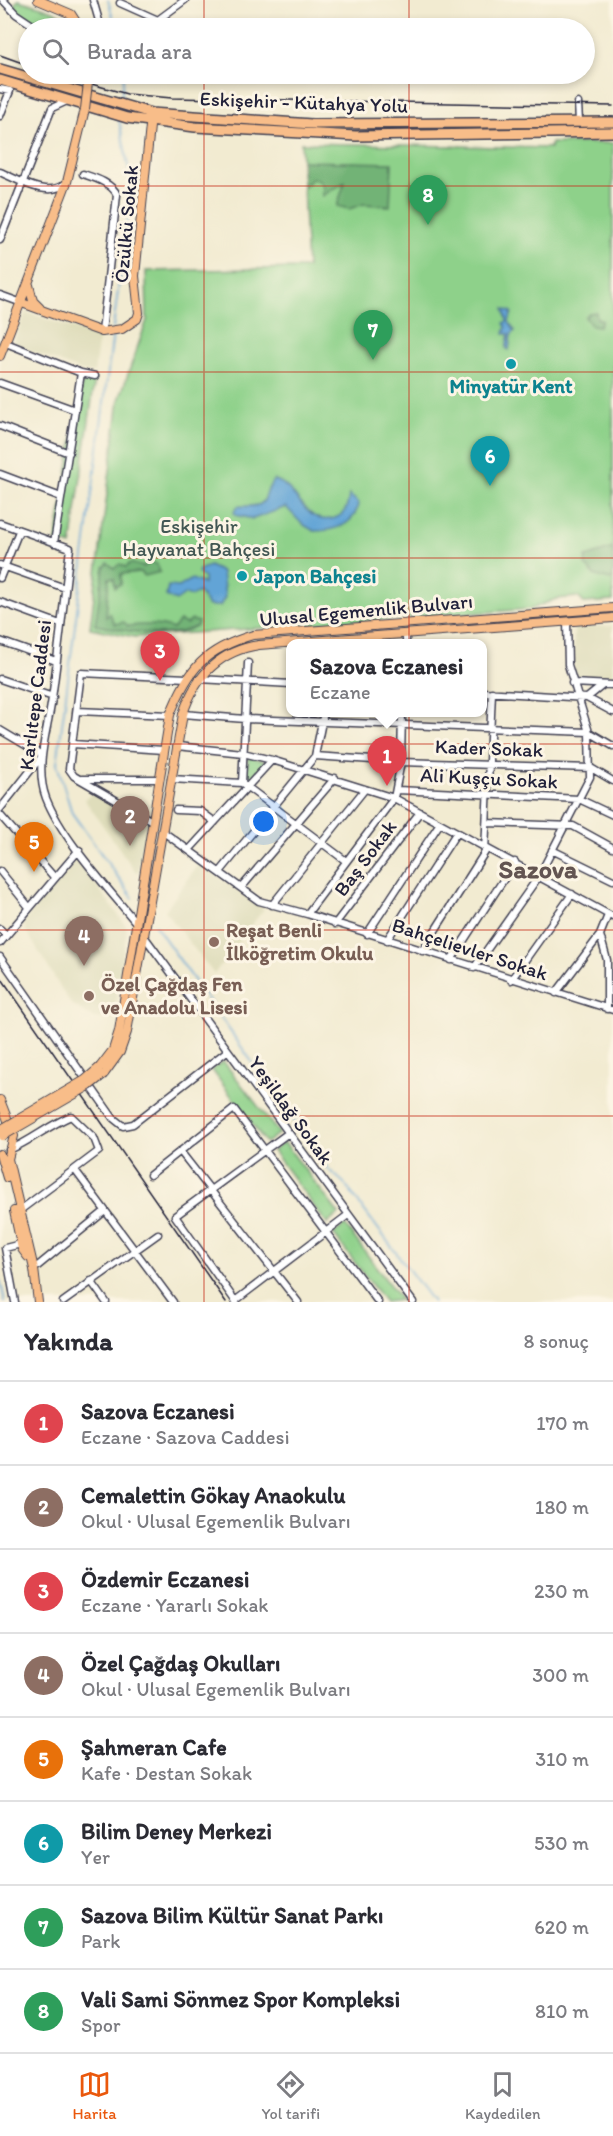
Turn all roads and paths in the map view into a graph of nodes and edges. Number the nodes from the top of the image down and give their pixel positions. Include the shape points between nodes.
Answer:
1 (3, 0) edge
2 (38, 0) edge
3 (93, 0) edge
4 (183, 0) edge
5 (120, 3) dead end
6 (22, 18) edge
7 (73, 18) edge
8 (98, 18) edge
9 (154, 18) edge
10 (160, 18) edge
11 (0, 69) edge
12 (18, 75) edge
13 (0, 80) edge
14 (49, 84) edge
15 (88, 84) edge
16 (0, 89) edge
17 (69, 101) junction
18 (578, 103) dead end
19 (128, 113) junction
20 (0, 116) edge
21 (150, 118) junction
22 (579, 122) junction
23 (613, 122) edge
24 (613, 132) edge
25 (0, 172) edge
26 (83, 174) dead end
27 (68, 179) junction
28 (24, 182) junction
29 (0, 240) edge
30 (29, 284) junction
31 (0, 295) edge
32 (22, 303) junction
33 (46, 312) junction
34 (102, 332) junction
35 (6, 343) junction
36 (0, 356) edge
37 (81, 373) junction
38 (95, 376) dead end
39 (0, 383) edge
40 (75, 410) junction
41 (0, 426) edge
42 (69, 453) junction
43 (0, 474) edge
44 (62, 497) junction
45 (0, 523) edge
46 (19, 531) junction
47 (54, 543) junction
48 (2, 566) edge
49 (0, 578) edge
50 (65, 588) junction
51 (0, 602) edge
52 (613, 608) edge
53 (613, 618) edge
54 (567, 621) junction
55 (60, 624) junction
56 (406, 633) junction
57 (346, 639) edge
58 (406, 639) edge
59 (0, 641) edge
60 (286, 644) edge
61 (56, 661) junction
62 (248, 663) dead end
63 (187, 678) junction
64 (0, 679) edge
65 (198, 679) junction
66 (247, 683) junction
67 (572, 683) junction
68 (286, 684) edge
69 (603, 684) junction
70 (613, 685) edge
71 (487, 692) edge
72 (492, 692) junction
73 (52, 697) junction
74 (577, 697) junction
75 (587, 698) junction
76 (77, 711) junction
77 (613, 712) edge
78 (183, 714) junction
79 (170, 715) junction
80 (324, 717) edge
81 (402, 717) edge
82 (245, 719) junction
83 (324, 722) junction
84 (402, 725) junction
85 (490, 729) junction
86 (0, 730) edge
87 (589, 732) junction
88 (73, 744) junction
89 (177, 746) junction
90 (613, 746) edge
91 (164, 750) junction
92 (243, 753) junction
93 (42, 756) junction
94 (315, 756) junction
95 (272, 760) junction
96 (401, 762) junction
97 (489, 764) junction
98 (591, 768) junction
99 (305, 769) junction
100 (334, 778) junction
101 (79, 779) junction
102 (159, 779) junction
103 (171, 779) junction
104 (613, 781) edge
105 (244, 785) junction
106 (365, 789) junction
107 (398, 790) junction
108 (488, 794) junction
109 (394, 798) junction
110 (579, 798) junction
111 (273, 808) junction
112 (0, 809) edge
113 (176, 810) dead end
114 (420, 812) junction
115 (0, 815) edge
116 (613, 815) edge
117 (152, 821) junction
118 (214, 822) junction
119 (440, 823) junction
120 (487, 823) junction
121 (296, 825) junction
122 (566, 826) junction
123 (162, 831) junction
124 (457, 832) junction
125 (321, 843) junction
126 (485, 848) junction
127 (613, 848) edge
128 (79, 850) junction
129 (189, 850) junction
130 (552, 850) junction
131 (345, 861) junction
132 (515, 862) junction
133 (0, 872) edge
134 (220, 872) junction
135 (539, 876) junction
136 (54, 877) junction
137 (613, 880) edge
138 (241, 888) junction
139 (572, 894) junction
140 (272, 905) junction
141 (29, 907) junction
142 (307, 914) junction
143 (610, 916) edge
144 (136, 924) junction
145 (336, 924) junction
146 (0, 928) edge
147 (367, 934) junction
148 (6, 935) junction
149 (600, 935) junction
150 (144, 936) junction
151 (387, 940) junction
152 (0, 943) edge
153 (422, 951) junction
154 (0, 957) edge
155 (451, 960) junction
156 (474, 968) junction
157 (511, 980) junction
158 (556, 993) junction
159 (610, 1010) edge
160 (227, 1051) junction
161 (102, 1070) junction
162 (0, 1100) edge
163 (0, 1129) edge
164 (287, 1134) junction
165 (0, 1138) edge
166 (266, 1149) junction
167 (9, 1150) junction
168 (180, 1151) junction
169 (0, 1154) edge
170 (75, 1170) junction
171 (150, 1175) dead end
172 (210, 1189) junction
173 (19, 1211) junction
174 (105, 1211) junction
175 (348, 1215) junction
176 (327, 1233) junction
177 (158, 1234) dead end
178 (21, 1244) junction
179 (135, 1252) junction
180 (31, 1256) junction
181 (34, 1269) junction
182 (275, 1271) junction
183 (91, 1281) junction
184 (236, 1301) edge
185 (410, 1301) edge
186 (15, 1302) edge
187 (38, 1302) edge
188 (63, 1302) edge
189 (106, 1302) edge
190 (173, 1302) edge
191 (298, 1302) edge
192 (378, 1302) edge

1 - 6 street
2 - 7 main road
3 - 8 street
4 - 10 street
5 - 9 street
11 - 12 highway, Eskişehir - Kütahya Yolu
13 - 17 highway
14 - 19 highway, Eskişehir - Kütahya Yolu
15 - 27 main road, bridge
16 - 20 street via 10,91
17 - 19 highway, Eskişehir - Kütahya Yolu via 102,112
17 - 28 street via 52,108
18 - 22 street
19 - 21 highway, Eskişehir - Kütahya Yolu
21 - 22 highway, Eskişehir - Kütahya Yolu via 312,124
21 - 24 highway, Eskişehir - Kütahya Yolu via 275,133 357,136
21 - 34 main road, Özülkü Sokak via 135,276 139,313 122,329
22 - 23 highway, Eskişehir - Kütahya Yolu
25 - 28 street
26 - 34 street via 98,179 117,195
27 - 28 street via 53,190
27 - 30 main road
28 - 29 street
30 - 32 main road
30 - 33 main road via 33,302
31 - 32 street
32 - 33 main road
32 - 35 main road
33 - 34 main road
35 - 36 main road
35 - 37 street
37 - 38 street
37 - 40 street
39 - 40 street
40 - 42 street
41 - 42 street
42 - 44 street
43 - 44 street
44 - 47 street
45 - 46 street
46 - 47 street
46 - 48 street
47 - 50 street, Karlıtepe Caddesi via 70,548
48 - 49 street
48 - 50 street
50 - 55 street, Karlıtepe Caddesi
51 - 55 street
52 - 63 main road, Ulusal Egemenlik Bulvarı via 253,635 222,645 207,655
53 - 54 main road, Ulusal Egemenlik Bulvarı
54 - 56 main road, Ulusal Egemenlik Bulvarı
54 - 67 street
55 - 61 street, Karlıtepe Caddesi
56 - 57 main road, Ulusal Egemenlik Bulvarı
56 - 58 street
59 - 61 street
60 - 65 main road, Ulusal Egemenlik Bulvarı via 246,647 219,660
61 - 73 street, Karlıtepe Caddesi
62 - 66 street
63 - 76 street via 81,673
63 - 79 main road, Ulusal Egemenlik Bulvarı
64 - 73 street
65 - 66 street
65 - 78 main road, Ulusal Egemenlik Bulvarı
66 - 68 street
66 - 82 street
67 - 69 street
67 - 74 street
69 - 70 street
69 - 75 street
71 - 72 street
72 - 74 street
72 - 85 street
73 - 93 street, Karlıtepe Caddesi
74 - 75 street
74 - 87 street
75 - 77 street
76 - 79 street
76 - 88 street
78 - 82 street
78 - 89 main road, Ulusal Egemenlik Bulvarı
79 - 91 main road, Ulusal Egemenlik Bulvarı
80 - 83 street
81 - 84 street
82 - 83 street
82 - 92 street
83 - 84 street
83 - 94 street
84 - 85 street
84 - 96 street
85 - 87 street
85 - 97 street
86 - 93 street
87 - 90 street
87 - 98 street
88 - 91 street
88 - 101 street via 69,770
89 - 92 street
89 - 103 main road, Ulusal Egemenlik Bulvarı
91 - 102 main road, Ulusal Egemenlik Bulvarı
92 - 95 street
92 - 105 street
93 - 112 street
93 - 128 street, Karlıtepe Caddesi via 45,796
94 - 96 street, Kader Sokak
94 - 99 street
95 - 99 street
95 - 105 street
96 - 97 street, Kader Sokak
96 - 107 street
97 - 98 street, Kader Sokak
97 - 108 street
98 - 104 street
98 - 110 street
99 - 100 street
99 - 111 street
100 - 106 street
100 - 121 street
101 - 102 street
101 - 117 street
102 - 117 main road, Ulusal Egemenlik Bulvarı
103 - 105 street
103 - 123 main road, Ulusal Egemenlik Bulvarı
105 - 111 street
105 - 118 street
106 - 109 street
106 - 125 street
107 - 108 street, Ali Kuşçu Sokak
107 - 109 street
108 - 110 street, Ali Kuşçu Sokak
108 - 120 street
109 - 114 street
109 - 131 street
110 - 116 street
110 - 122 street
111 - 121 street
111 - 134 street
113 - 118 street via 201,811
114 - 119 street
114 - 145 street, Baş Sokak
115 - 136 street
117 - 123 main road
117 - 144 main road, Ulusal Egemenlik Bulvarı
118 - 129 street
119 - 124 street
119 - 147 street
120 - 122 street
120 - 126 street
121 - 125 street
121 - 138 street
122 - 127 street
122 - 130 street
123 - 129 street, Bahçelievler Sokak
123 - 150 main road, Ulusal Egemenlik Bulvarı
124 - 126 street
124 - 151 street
125 - 131 street
125 - 140 street
126 - 132 street
126 - 153 street
128 - 136 street
128 - 144 street, Karlıtepe Caddesi
129 - 134 street, Bahçelievler Sokak
130 - 135 street
130 - 137 street
131 - 142 street
132 - 135 street
132 - 155 street
133 - 141 street
134 - 138 street, Bahçelievler Sokak
135 - 139 street
135 - 156 street
136 - 141 street
138 - 140 street, Bahçelievler Sokak
139 - 143 street
139 - 157 street
140 - 142 street, Bahçelievler Sokak
141 - 148 street
142 - 145 street, Bahçelievler Sokak
143 - 149 street
144 - 161 main road, Ulusal Egemenlik Bulvarı via 119,1031
145 - 147 street, Bahçelievler Sokak
146 - 148 street
147 - 151 street, Bahçelievler Sokak
148 - 152 street
149 - 158 street
149 - 159 street via 607,960
150 - 160 street, Yeşildağ Sokak
150 - 161 main road, Ulusal Egemenlik Bulvarı via 127,1032 120,1052
151 - 153 street, Bahçelievler Sokak
153 - 155 street, Bahçelievler Sokak
154 - 160 street via 123,1126 133,1124
155 - 156 street, Bahçelievler Sokak
156 - 157 street, Bahçelievler Sokak
157 - 158 street, Bahçelievler Sokak
158 - 159 street, Bahçelievler Sokak
160 - 164 street, Yeşildağ Sokak
161 - 163 main road, Ulusal Egemenlik Bulvarı, bridge
161 - 165 main road, bridge via 88,1086
162 - 167 main road via 14,1136
164 - 166 street
164 - 175 street, Yeşildağ Sokak
166 - 168 street via 234,1109
166 - 172 street
166 - 176 street
167 - 170 street via 71,1116 94,1138 99,1151
167 - 173 main road
168 - 171 street
168 - 172 street
169 - 178 main road
170 - 173 street
170 - 174 street
172 - 182 street
172 - 184 street via 175,1216
173 - 180 main road
174 - 179 street
174 - 181 street
175 - 176 street
175 - 185 street, Yeşildağ Sokak
176 - 182 street
176 - 192 street
177 - 179 street
178 - 180 main road via 24,1254
178 - 186 street via 5,1248
179 - 183 street
179 - 190 street
180 - 181 main road
181 - 187 main road
182 - 184 street
182 - 191 street
183 - 188 street
183 - 189 street

